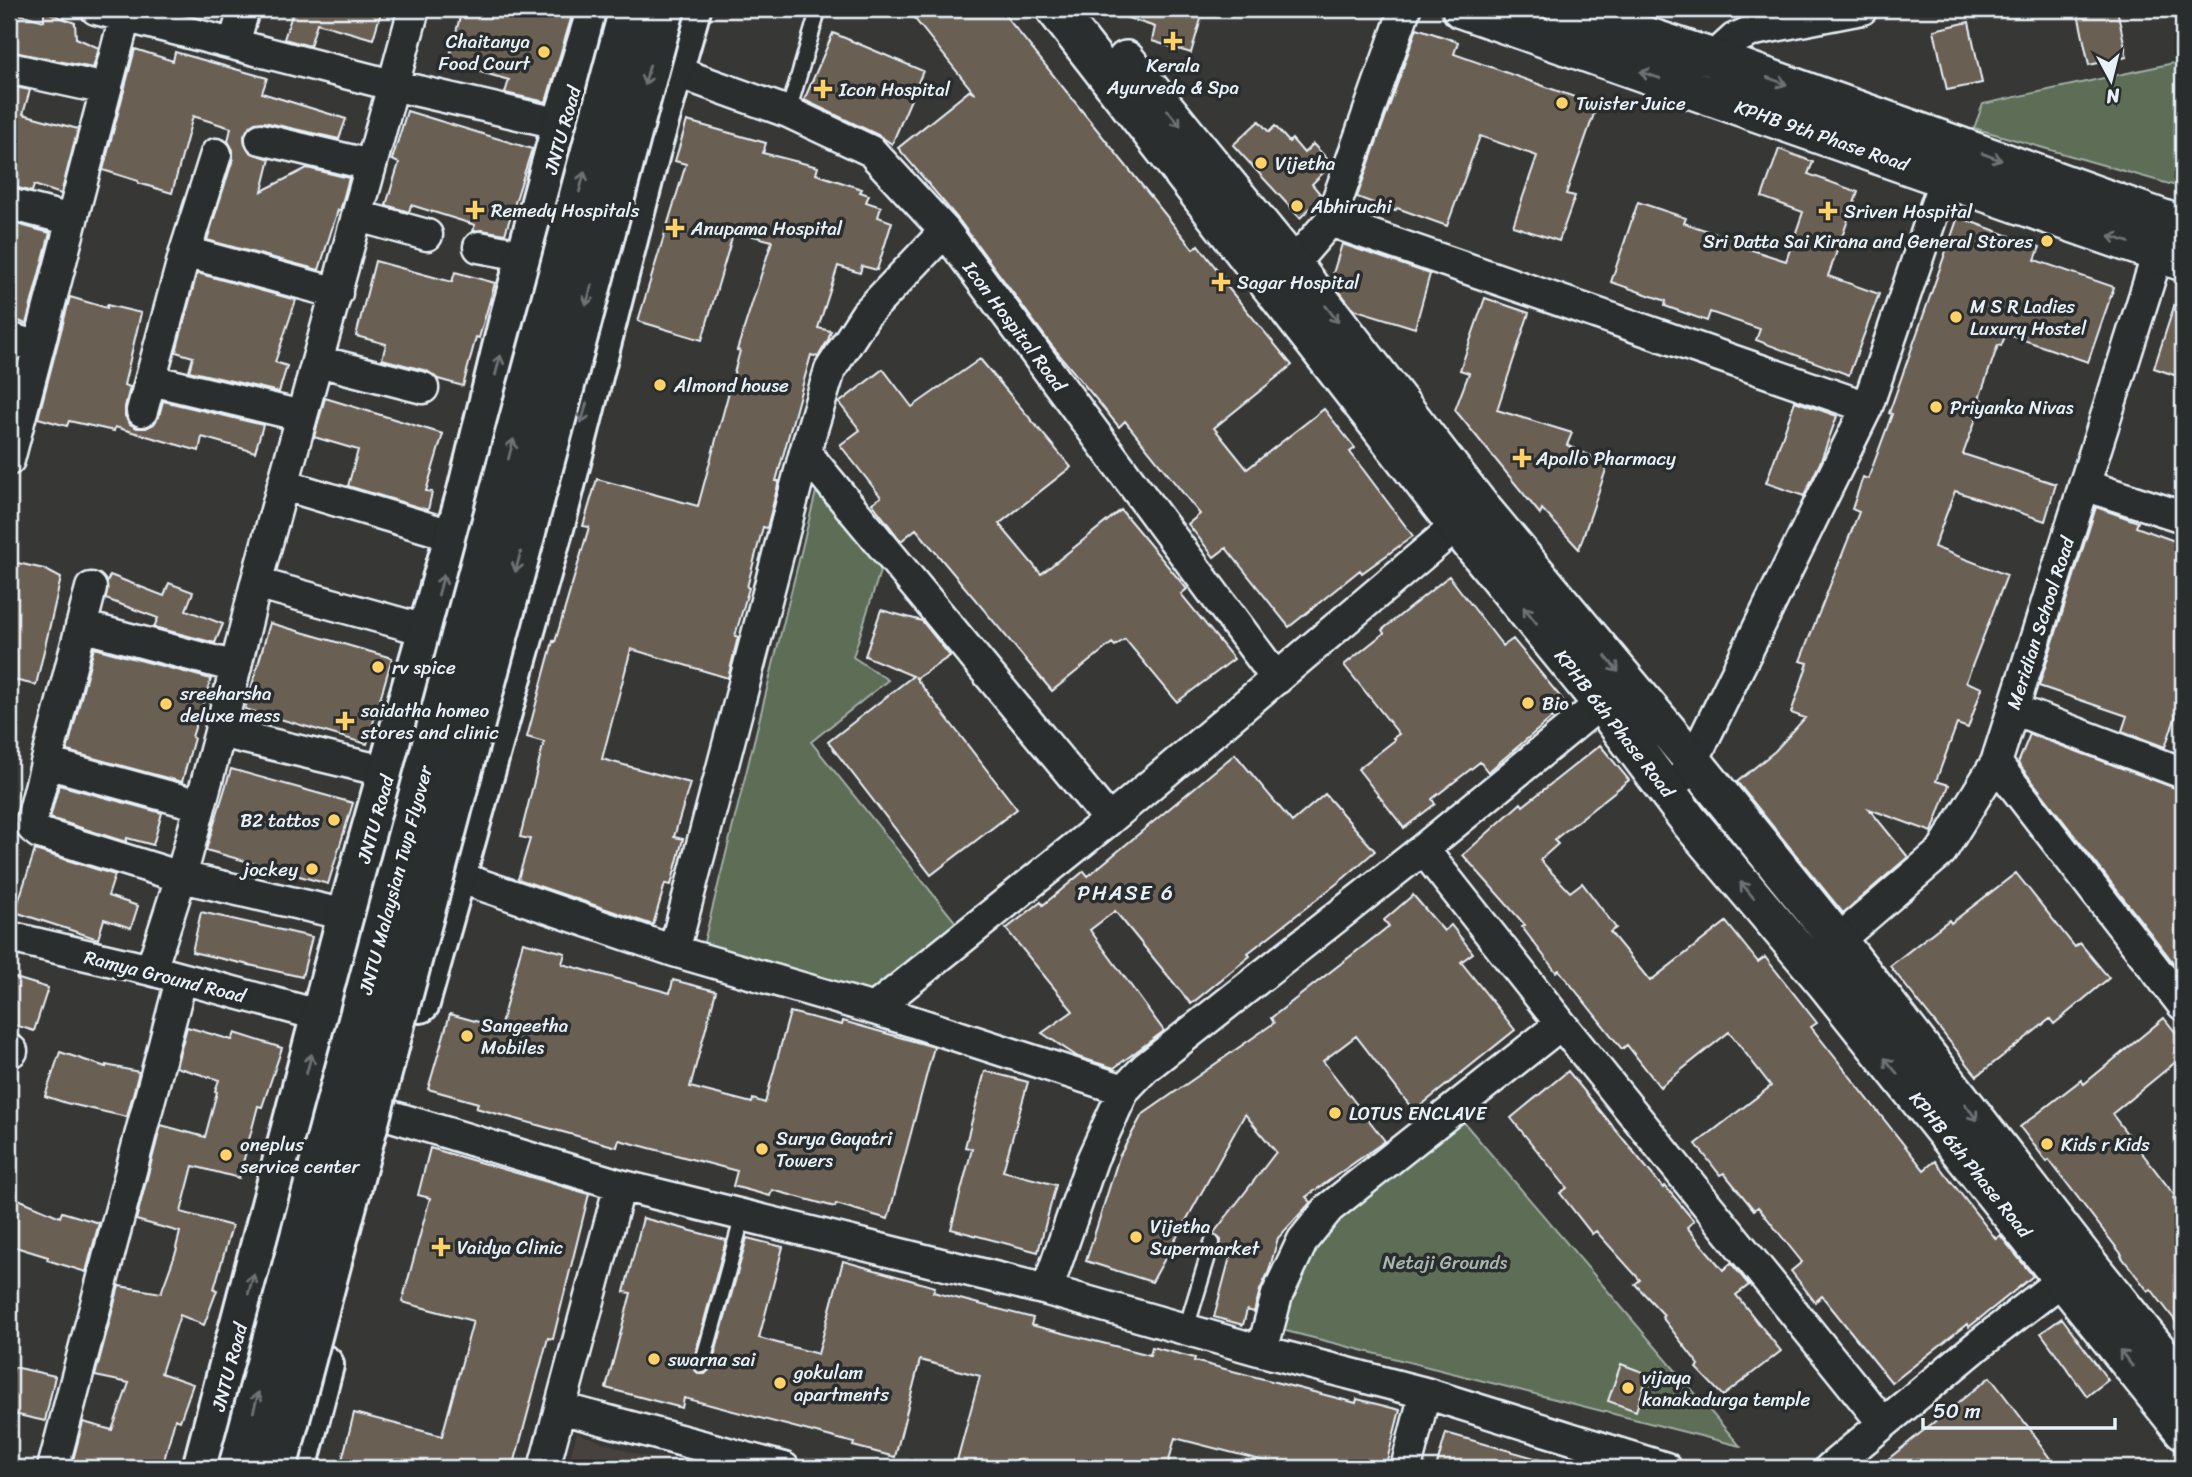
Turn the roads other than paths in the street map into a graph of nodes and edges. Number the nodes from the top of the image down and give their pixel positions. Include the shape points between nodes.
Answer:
1 (96, 9) edge
2 (244, 9) edge
3 (414, 9) edge
4 (597, 9) edge
5 (629, 9) edge
6 (664, 9) edge
7 (691, 9) edge
8 (1055, 9) edge
9 (1084, 9) edge
10 (1405, 9) edge
11 (1461, 9) edge
12 (1564, 9) edge
13 (1862, 9) edge
14 (126, 12) edge
15 (816, 18) dead end
16 (234, 44) junction
17 (1713, 58) junction
18 (9, 68) edge
19 (674, 71) junction
20 (392, 85) junction
21 (106, 89) junction
22 (788, 112) junction
23 (562, 124) junction
24 (261, 139) dead end
25 (216, 154) dead end
26 (371, 165) junction
27 (1945, 178) junction
28 (9, 204) edge
29 (358, 216) junction
30 (72, 220) junction
31 (1330, 221) junction
32 (2183, 226) edge
33 (945, 231) junction
34 (427, 235) dead end
35 (479, 247) dead end
36 (185, 252) junction
37 (527, 256) junction
38 (2171, 258) edge
39 (1283, 276) junction
40 (337, 293) junction
41 (9, 338) edge
42 (38, 347) junction
43 (318, 360) junction
44 (151, 380) junction
45 (423, 388) dead end
46 (1867, 407) junction
47 (142, 411) dead end
48 (302, 416) junction
49 (805, 452) junction
50 (9, 460) edge
51 (284, 485) junction
52 (2084, 485) junction
53 (467, 491) junction
54 (1469, 516) junction
55 (556, 517) junction
56 (2183, 517) edge
57 (455, 536) junction
58 (256, 583) junction
59 (91, 588) dead end
60 (81, 626) junction
61 (429, 631) junction
62 (236, 667) junction
63 (1277, 679) junction
64 (1601, 703) junction
65 (2013, 709) junction
66 (220, 732) junction
67 (1693, 761) junction
68 (1996, 763) junction
69 (46, 764) junction
70 (388, 772) junction
71 (2183, 773) edge
72 (1671, 794) junction
73 (200, 805) junction
74 (1110, 820) junction
75 (1423, 849) junction
76 (455, 876) junction
77 (181, 877) junction
78 (347, 915) junction
79 (9, 937) edge
80 (1839, 942) junction
81 (674, 951) junction
82 (1810, 965) junction
83 (151, 970) junction
84 (181, 979) junction
85 (2183, 1005) edge
86 (874, 1009) junction
87 (322, 1016) junction
88 (1561, 1024) junction
89 (1124, 1090) junction
90 (388, 1115) junction
91 (620, 1185) junction
92 (743, 1215) junction
93 (1212, 1244) dead end
94 (2075, 1270) junction
95 (1047, 1290) junction
96 (1186, 1329) junction
97 (1262, 1352) junction
98 (702, 1366) dead end
99 (2183, 1382) edge
100 (1425, 1393) junction
101 (560, 1408) junction
102 (1883, 1423) junction
103 (2183, 1430) edge
104 (1648, 1465) edge
105 (52, 1468) edge
106 (202, 1468) edge
107 (238, 1468) edge
108 (277, 1468) edge
109 (297, 1468) edge
110 (544, 1468) edge
111 (785, 1468) edge
112 (1406, 1468) edge
113 (1830, 1468) edge

1 - 14 street
2 - 16 street
3 - 20 street
4 - 23 main road, JNTU Road
107 -> 5 main road, JNTU Malaysian Twp Flyover, bridge
6 -> 108 main road, JNTU Malaysian Twp Flyover, bridge
7 - 19 main road
8 - 39 street, KPHB 6th Phase Road
9 -> 39 street, KPHB 6th Phase Road
10 - 31 street
27 -> 11 street, KPHB 9th Phase Road
12 - 17 street, KPHB 9th Phase Road
13 - 17 street via 1754,30
14 - 16 street
14 - 21 street
15 - 22 lane
16 - 20 street
17 -> 32 street, KPHB 9th Phase Road
18 - 21 street
19 - 22 street, Icon Hospital Road
19 -> 55 main road
20 - 23 street
20 - 26 street
21 - 30 street
22 - 33 street, Icon Hospital Road via 871,152
23 - 37 main road, JNTU Road
24 - 26 street
25 - 36 street
26 - 29 street
38 -> 27 street, KPHB 9th Phase Road
27 - 46 street
28 - 30 street
29 - 34 street
29 - 40 street
30 - 42 street
31 - 39 street
31 - 46 street
33 - 49 street via 866,314 830,370
33 - 63 street, Icon Hospital Road
35 - 37 street
36 - 40 street
36 - 44 street
53 -> 37 main road, JNTU Road
38 - 52 street, Meridian School Road
39 - 54 street, KPHB 6th Phase Road
40 - 43 street
41 - 42 street
42 - 50 street
43 - 45 street
43 - 48 street
44 - 47 street
44 - 48 street
46 - 67 street
48 - 51 street
49 - 74 street
49 - 81 street
51 - 57 street
51 - 58 street
52 - 56 street
52 - 65 street, Meridian School Road
53 - 55 main road
53 - 57 main road, JNTU Road
54 - 63 street
64 -> 54 street, KPHB 6th Phase Road
54 -> 67 street, KPHB 6th Phase Road
55 - 76 main road
61 -> 57 main road, JNTU Road
58 - 61 street
58 - 62 street
59 - 60 street
60 - 62 street
60 - 69 street
61 - 70 main road, JNTU Road
62 - 66 street
63 - 74 street
64 - 72 street, KPHB 6th Phase Road
64 - 75 street
65 - 68 street, Meridian School Road
65 - 71 street
66 - 70 street
66 - 73 street
67 - 72 street
67 - 80 street, KPHB 6th Phase Road
68 - 80 street, Meridian School Road via 1941,852
68 - 85 street
69 - 73 street
69 - 77 street via 32,819 32,827 39,833
70 - 78 main road, JNTU Road
82 -> 72 street, KPHB 6th Phase Road
73 - 77 street
74 - 86 street
75 - 88 street
75 - 89 street via 1145,1068
76 - 81 street
76 - 90 main road
77 - 78 street
77 - 83 street
78 - 87 main road, JNTU Road
79 - 83 street, Ramya Ground Road
80 - 82 street, Meridian School Road
80 -> 94 street, KPHB 6th Phase Road
81 - 86 street
94 -> 82 street, KPHB 6th Phase Road
83 - 84 street, Ramya Ground Road
84 - 87 street, Ramya Ground Road
84 - 105 street
86 - 89 street
106 -> 87 main road, JNTU Road
88 - 97 street via 1329,1208 1303,1240 1277,1295
88 - 102 street
89 - 95 street via 1092,1160
90 - 91 street
90 - 109 main road
91 - 92 street
91 - 101 street
92 - 95 street
92 - 98 lane
93 - 96 lane
94 - 99 street, KPHB 6th Phase Road
94 - 102 street
103 -> 94 street, KPHB 6th Phase Road
95 - 96 street
96 - 97 street
97 - 100 street
100 - 104 street
100 - 112 street
101 - 110 street
101 - 111 street
102 - 113 street

